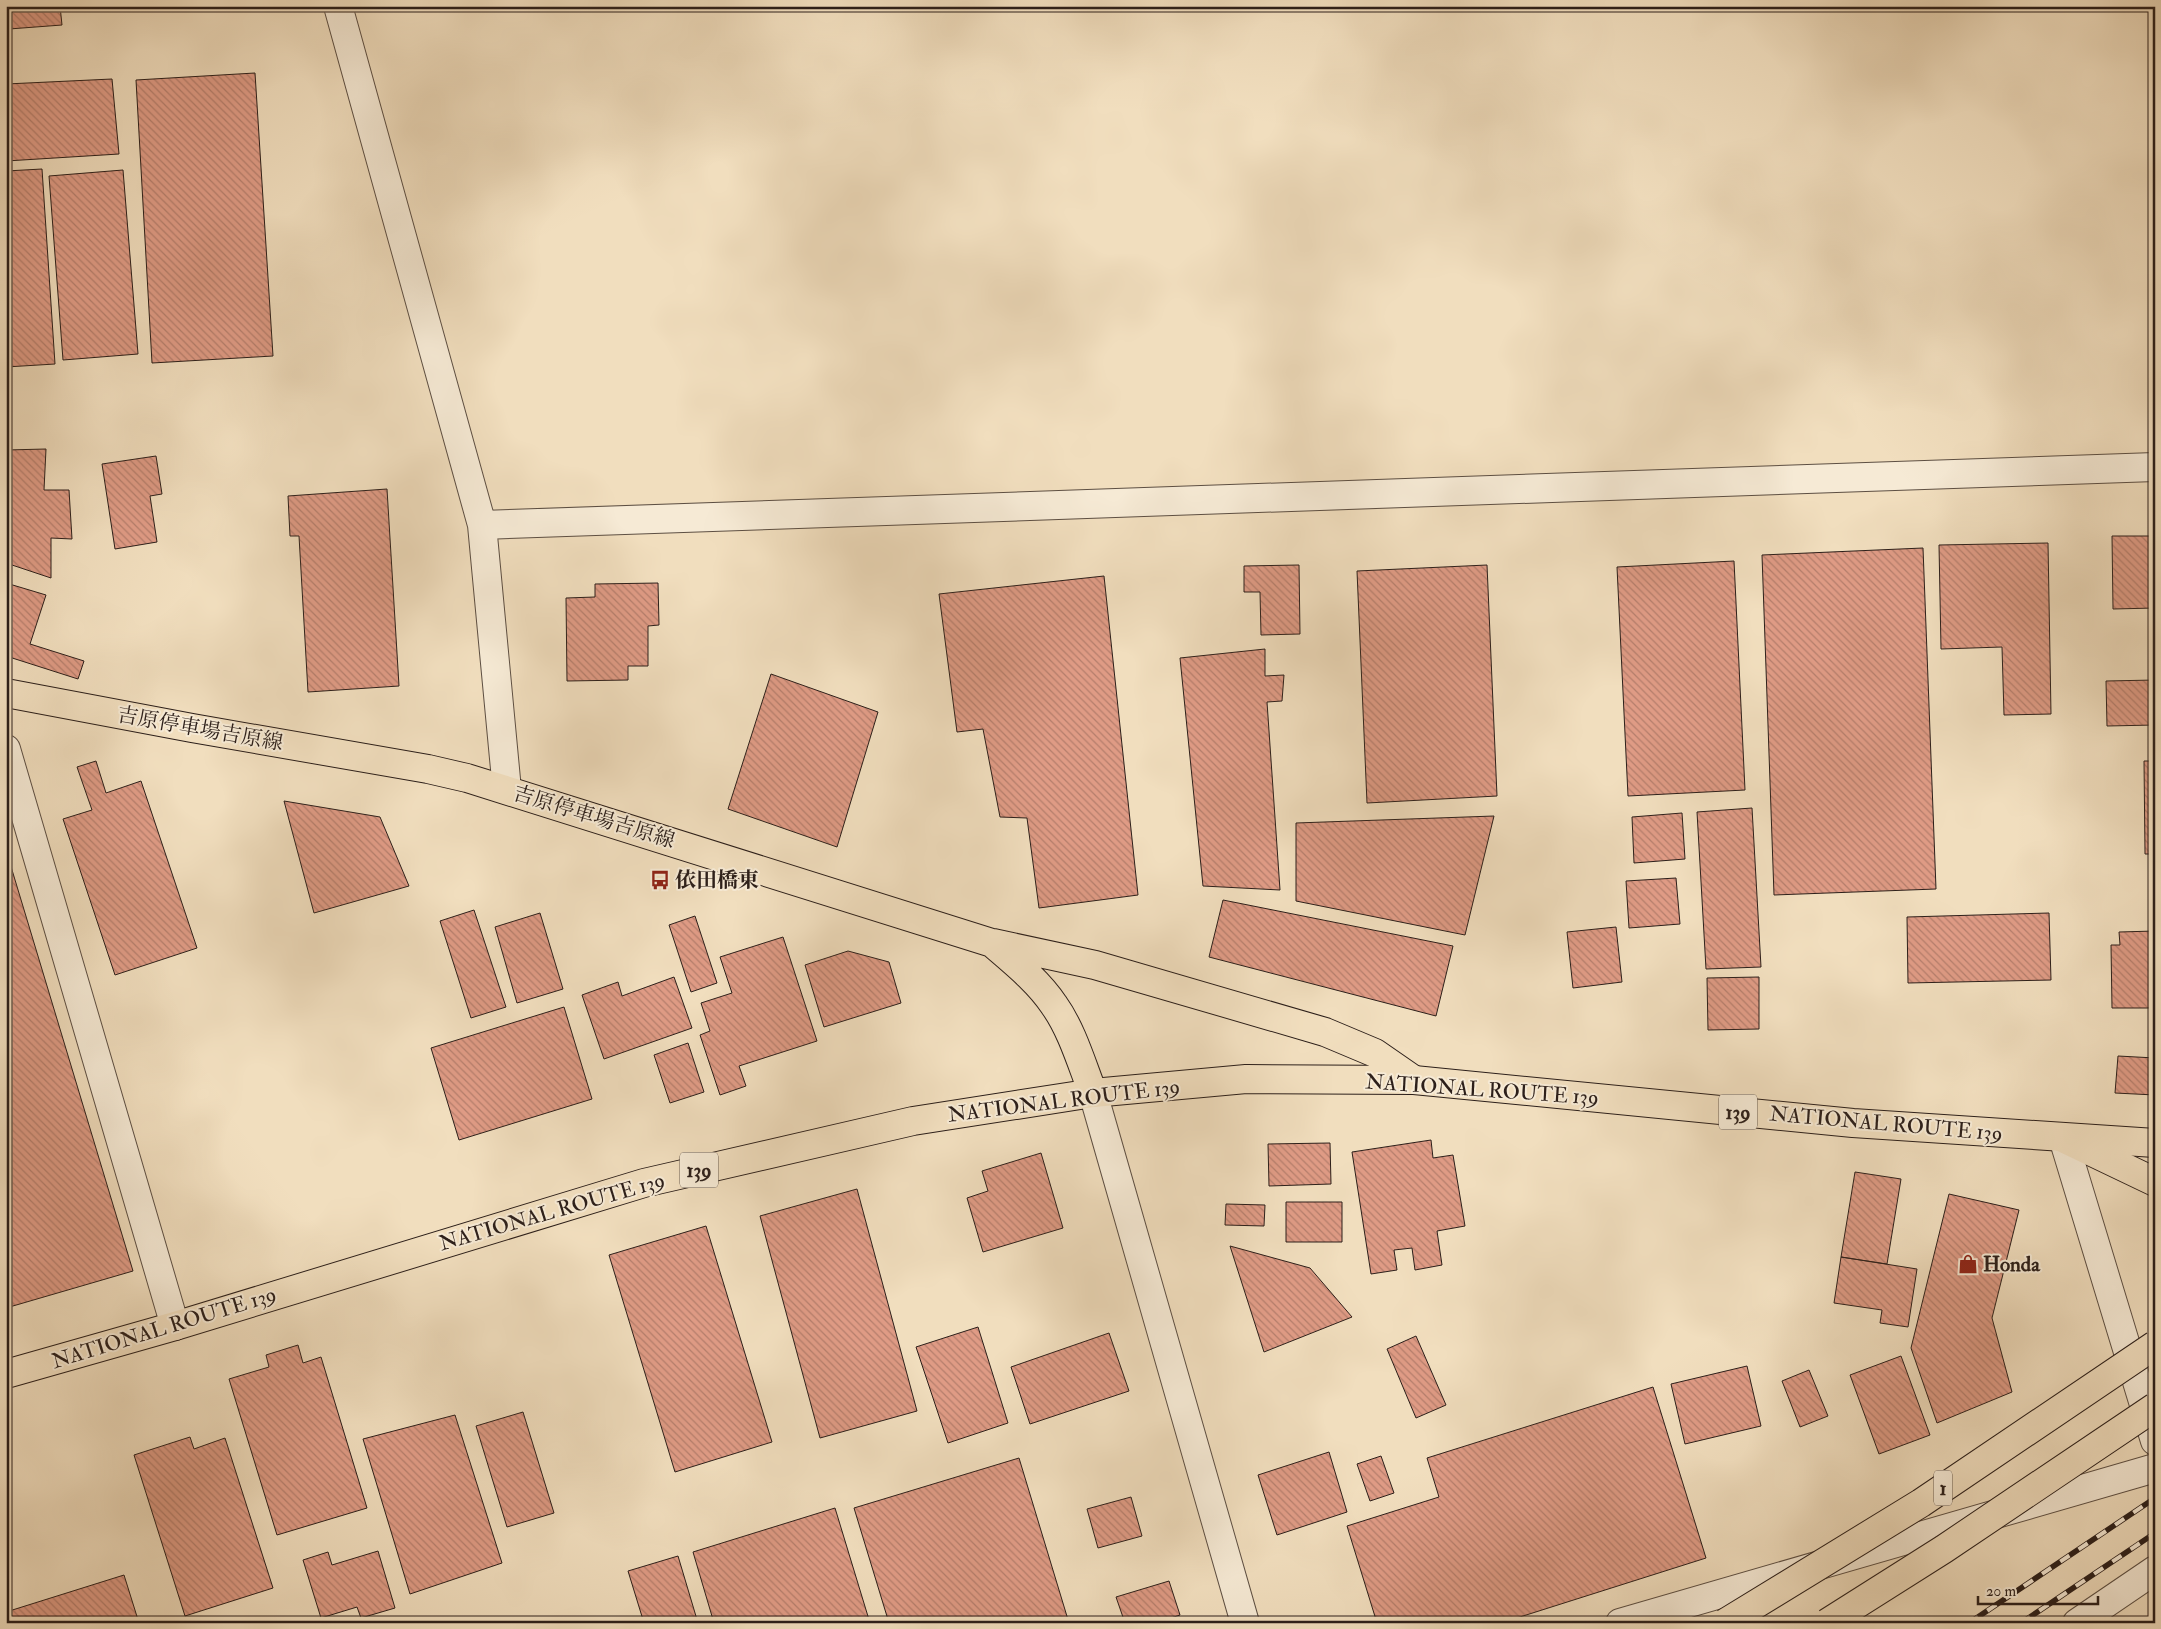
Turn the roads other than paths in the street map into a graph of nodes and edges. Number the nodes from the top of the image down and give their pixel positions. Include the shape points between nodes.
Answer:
1 (338, 6) edge
2 (2155, 467) edge
3 (482, 525) junction
4 (6, 692) edge
5 (6, 749) edge
6 (507, 790) junction
7 (992, 943) junction
8 (1414, 1080) junction
9 (1093, 1093) junction
10 (2063, 1138) junction
11 (2155, 1143) edge
12 (2155, 1182) edge
13 (175, 1326) junction
14 (2155, 1345) edge
15 (6, 1374) edge
16 (2155, 1407) edge
17 (2155, 1441) edge
18 (2155, 1468) edge
19 (2155, 1570) edge
20 (1245, 1623) edge
21 (1620, 1623) edge
22 (1725, 1623) edge
23 (1826, 1623) edge
24 (2077, 1623) edge

1 - 3 street
2 - 3 street
3 - 6 street
4 - 6 main road, 吉原停車場吉原線 via 428,769
5 - 13 street
6 - 7 main road, 吉原停車場吉原線
7 - 8 main road via 1095,966 1325,1032 1375,1053
7 - 9 main road, 吉原停車場吉原線 via 1026,973 1055,1006
8 - 9 main road, NATIONAL ROUTE 139 / 139 via 1246,1079
8 - 10 main road, NATIONAL ROUTE 139 / 139 via 1853,1123
9 - 13 main road, NATIONAL ROUTE 139 / 139 via 913,1121 644,1183
9 - 20 street
10 - 11 main road, NATIONAL ROUTE 139 / 139
10 - 12 main road
10 - 17 street
13 - 15 main road, NATIONAL ROUTE 139 / 139
14 - 22 main road, 1, bridge via 1921,1503
16 - 23 main road, bridge via 1944,1549
18 - 21 street
19 - 24 street

